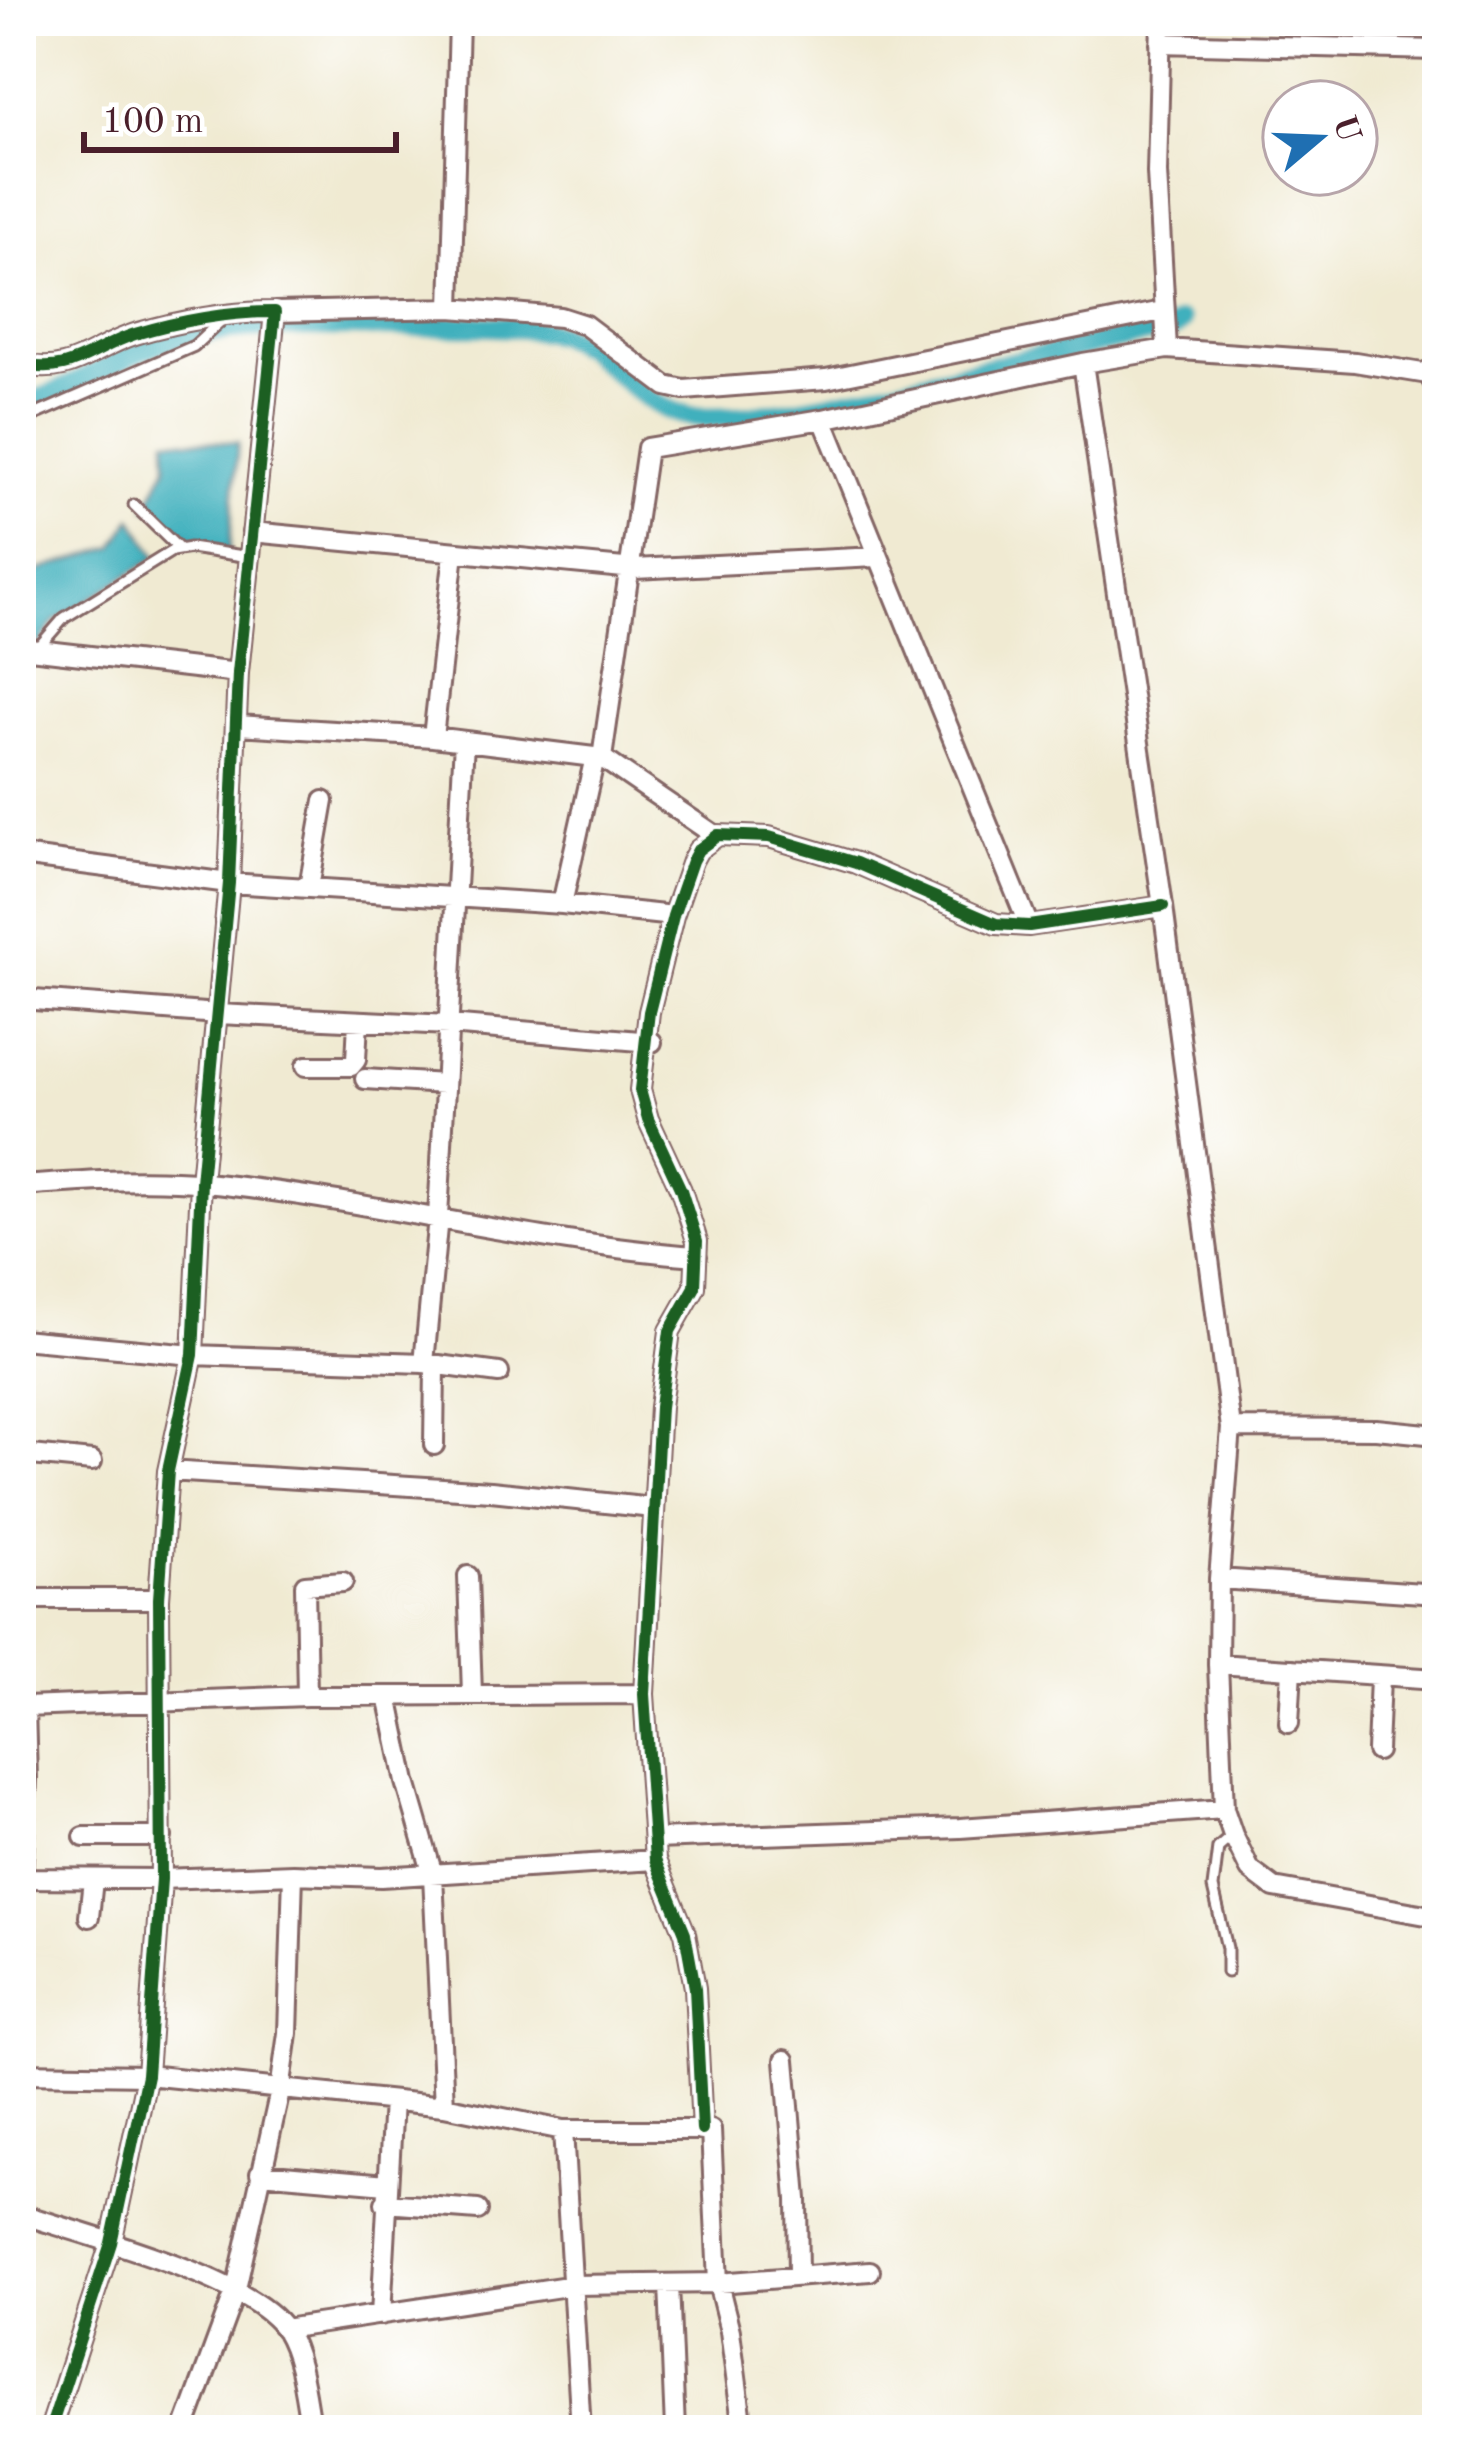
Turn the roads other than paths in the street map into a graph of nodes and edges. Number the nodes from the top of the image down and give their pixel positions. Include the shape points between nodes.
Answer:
1 (459, 21) edge
2 (1161, 21) edge
3 (1160, 43) junction
4 (1437, 50) edge
5 (451, 308) junction
6 (1162, 311) junction
7 (275, 312) junction
8 (225, 317) junction
9 (1167, 349) junction
10 (1083, 363) junction
11 (21, 364) edge
12 (1434, 374) edge
13 (824, 418) junction
14 (21, 421) edge
15 (134, 505) dead end
16 (252, 532) junction
17 (179, 549) junction
18 (454, 553) junction
19 (250, 557) junction
20 (877, 557) junction
21 (632, 569) junction
22 (29, 649) edge
23 (238, 673) junction
24 (238, 725) junction
25 (433, 737) junction
26 (464, 741) junction
27 (598, 757) junction
28 (324, 800) dead end
29 (716, 836) junction
30 (21, 856) edge
31 (229, 883) junction
32 (309, 887) junction
33 (454, 897) junction
34 (562, 904) junction
35 (1163, 906) junction
36 (673, 916) junction
37 (1029, 926) junction
38 (21, 999) edge
39 (218, 1014) junction
40 (358, 1021) junction
41 (449, 1025) junction
42 (649, 1041) junction
43 (306, 1066) dead end
44 (365, 1079) dead end
45 (444, 1084) junction
46 (201, 1182) junction
47 (21, 1186) edge
48 (438, 1217) junction
49 (697, 1256) junction
50 (21, 1339) edge
51 (193, 1355) junction
52 (429, 1365) junction
53 (499, 1373) dead end
54 (1231, 1428) junction
55 (1437, 1435) edge
56 (434, 1445) dead end
57 (21, 1454) edge
58 (92, 1461) dead end
59 (168, 1471) junction
60 (653, 1508) junction
61 (468, 1576) dead end
62 (1219, 1580) junction
63 (343, 1582) dead end
64 (1437, 1594) edge
65 (21, 1599) edge
66 (159, 1600) junction
67 (1218, 1664) junction
68 (1292, 1669) junction
69 (1380, 1677) junction
70 (1437, 1678) edge
71 (472, 1694) junction
72 (644, 1694) junction
73 (307, 1696) junction
74 (388, 1696) junction
75 (161, 1703) junction
76 (23, 1707) edge
77 (1289, 1723) dead end
78 (1377, 1751) dead end
79 (1224, 1809) junction
80 (1233, 1835) junction
81 (84, 1837) dead end
82 (162, 1837) junction
83 (655, 1850) junction
84 (293, 1874) junction
85 (433, 1875) junction
86 (21, 1878) edge
87 (161, 1879) junction
88 (93, 1880) junction
89 (89, 1916) dead end
90 (1437, 1917) edge
91 (1227, 1972) dead end
92 (785, 2060) dead end
93 (21, 2073) edge
94 (147, 2074) junction
95 (280, 2091) junction
96 (393, 2101) junction
97 (444, 2106) junction
98 (563, 2130) junction
99 (702, 2130) junction
100 (260, 2173) junction
101 (386, 2194) junction
102 (478, 2210) dead end
103 (21, 2214) edge
104 (111, 2243) junction
105 (870, 2271) dead end
106 (798, 2275) junction
107 (718, 2283) junction
108 (669, 2284) junction
109 (574, 2285) junction
110 (236, 2289) junction
111 (381, 2314) junction
112 (284, 2329) junction
113 (50, 2430) edge
114 (184, 2430) edge
115 (311, 2430) edge
116 (581, 2430) edge
117 (675, 2430) edge
118 (743, 2430) edge

1 - 5 street
2 - 3 street
3 - 4 street
3 - 6 street
5 - 6 street via 571,319 653,379 684,390 826,379
5 - 7 street
6 - 9 street
7 - 8 street
7 - 16 street
8 - 11 street via 129,336 61,369
8 - 14 lane via 194,346
9 - 10 street
9 - 12 street
10 - 13 street
10 - 35 street
13 - 20 street
13 - 21 street via 647,448
15 - 17 lane
16 - 18 street
16 - 19 street
17 - 19 lane
17 - 22 lane via 64,618
18 - 21 street
18 - 25 street
19 - 23 street
20 - 21 street
20 - 37 street
21 - 27 street
22 - 23 street
23 - 24 street
24 - 25 street
24 - 31 street
25 - 26 street
26 - 27 street
26 - 33 street
27 - 29 street
27 - 34 street
28 - 32 street
29 - 36 street via 692,861
29 - 37 street via 769,837 856,863 980,920
30 - 31 street
31 - 32 street
31 - 39 street
32 - 33 street
33 - 34 street
33 - 41 street
34 - 36 street
35 - 37 street
35 - 54 street
36 - 42 street
38 - 39 street
39 - 40 street
39 - 46 street
40 - 41 street
40 - 43 street via 351,1066
41 - 42 street
41 - 45 street
42 - 49 street via 642,1100 681,1190
44 - 45 street
45 - 48 street
46 - 47 street
46 - 48 street
46 - 51 street
48 - 49 street via 570,1244
48 - 52 street
49 - 60 street via 691,1300 670,1331
50 - 51 street
51 - 52 street
51 - 59 street
52 - 53 street
52 - 56 street
54 - 55 street
54 - 62 street
57 - 58 street
59 - 60 street
59 - 66 street
60 - 72 street
61 - 71 street
62 - 64 street
62 - 67 street
63 - 73 street via 305,1585
65 - 66 street
66 - 75 street
67 - 68 street
67 - 79 street
68 - 69 street
68 - 77 street
69 - 70 street
69 - 78 street
71 - 72 street
71 - 74 street
72 - 83 street
73 - 74 street
73 - 75 street
74 - 85 street
75 - 76 street
75 - 82 street
76 - 86 street
79 - 80 street
79 - 83 street
80 - 90 street via 1250,1870 1274,1888
80 - 91 lane via 1218,1848 1213,1887
81 - 82 street
82 - 87 street
83 - 85 street
83 - 99 street via 689,1951
84 - 85 street
84 - 87 street
84 - 95 street
85 - 97 street
86 - 88 street
87 - 88 street
87 - 94 street
88 - 89 street
92 - 106 street
93 - 94 street
94 - 95 street
94 - 104 street
95 - 96 street
95 - 100 street
96 - 97 street
96 - 101 street
97 - 98 street
98 - 99 street
98 - 109 street
99 - 107 street via 711,2130
100 - 101 street
100 - 110 street
101 - 102 street
101 - 111 street
103 - 104 street
104 - 110 street
104 - 113 street
105 - 106 street
106 - 107 street
107 - 108 street
107 - 118 street
108 - 109 street
108 - 117 street
109 - 111 street
109 - 116 street
110 - 112 street
110 - 114 street
111 - 112 street
112 - 115 street

